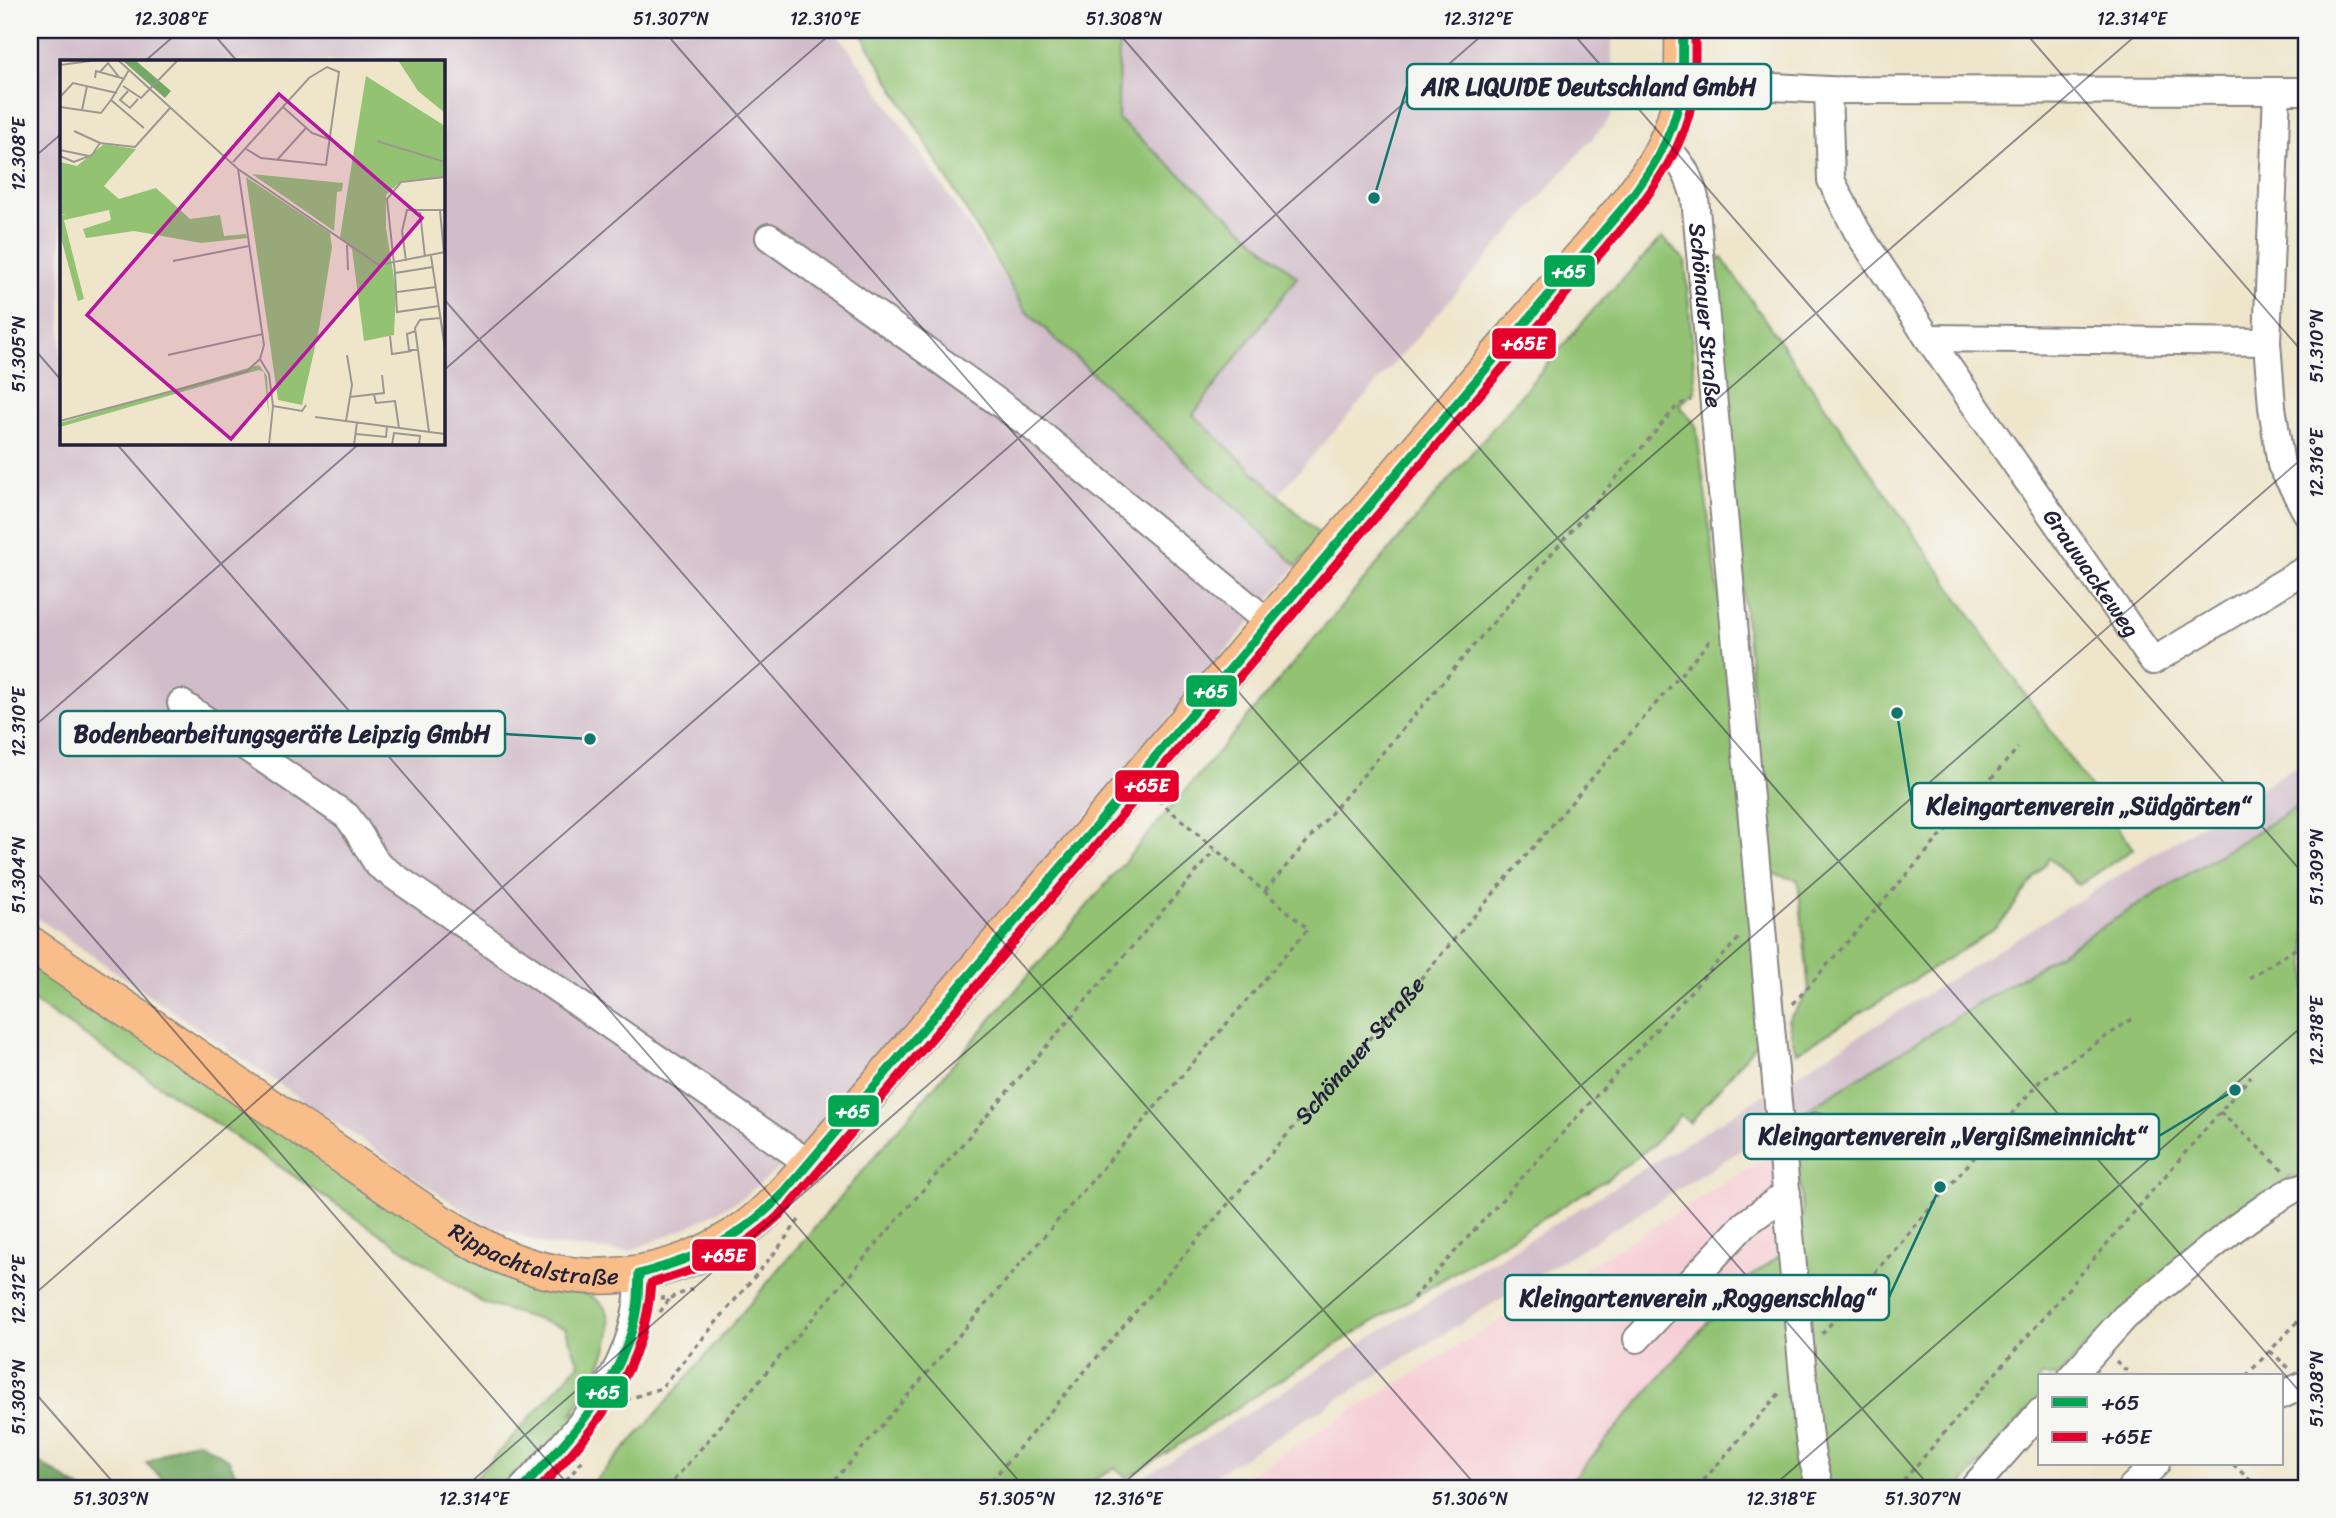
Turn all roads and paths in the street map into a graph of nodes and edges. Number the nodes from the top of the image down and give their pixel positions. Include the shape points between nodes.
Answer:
1 (1683, 30) edge
2 (1681, 82) junction
3 (1828, 90) junction
4 (2277, 91) junction
5 (2306, 91) edge
6 (1665, 147) junction
7 (769, 237) dead end
8 (1928, 338) junction
9 (2267, 342) junction
10 (1712, 392) junction
11 (2306, 512) edge
12 (2306, 569) edge
13 (1734, 612) junction
14 (1270, 624) junction
15 (181, 703) dead end
16 (2018, 748) dead end
17 (1162, 789) dead end
18 (1216, 849) junction
19 (1265, 891) junction
20 (1761, 914) junction
21 (2306, 942) edge
22 (30, 944) edge
23 (2249, 978) dead end
24 (2135, 1017) dead end
25 (1772, 1029) junction
26 (2251, 1076) dead end
27 (2220, 1112) junction
28 (1817, 1126) dead end
29 (1783, 1149) junction
30 (810, 1164) junction
31 (2300, 1188) edge
32 (1787, 1192) junction
33 (775, 1241) dead end
34 (700, 1286) dead end
35 (639, 1287) junction
36 (1413, 1297) dead end
37 (2306, 1313) edge
38 (2298, 1321) junction
39 (1637, 1339) dead end
40 (2306, 1340) edge
41 (1803, 1365) junction
42 (2074, 1374) edge
43 (2248, 1374) edge
44 (2306, 1384) edge
45 (2284, 1394) edge
46 (625, 1401) dead end
47 (2038, 1414) edge
48 (586, 1456) dead end
49 (2154, 1466) edge
50 (2236, 1466) edge
51 (523, 1488) edge
52 (560, 1488) edge
53 (667, 1488) edge
54 (828, 1488) edge
55 (985, 1488) edge
56 (1698, 1488) edge
57 (1819, 1488) edge
58 (1897, 1488) edge
59 (1973, 1488) edge
60 (2132, 1488) edge
61 (2258, 1488) edge

1 - 2 main road
2 - 3 street
2 - 6 main road via 1679,106
3 - 4 street
3 - 8 street, Grauwackeweg via 1831,180 1857,231
4 - 5 street
4 - 9 street
6 - 10 street, Schönauer Straße via 1686,169 1695,198
6 - 14 main road, Rippachtalstraße via 1623,208
7 - 14 street via 1031,426
8 - 9 street
8 - 12 street, Grauwackeweg via 2152,661
9 - 11 street via 2281,465
10 - 13 street, Schönauer Straße
10 - 19 path via 1678,405
13 - 20 street, Schönauer Straße
13 - 55 path, Schönauer Straße
14 - 30 main road, Rippachtalstraße
15 - 30 street via 347,816 378,864
16 - 25 path
17 - 18 path via 1155,797
18 - 19 path
18 - 53 path
19 - 54 path via 1308,929
20 - 25 street, Schönauer Straße
20 - 36 path
21 - 23 path
22 - 35 main road, Rippachtalstraße via 419,1208 487,1248 542,1268
24 - 41 path via 2040,1080
25 - 29 street, Schönauer Straße
26 - 27 path
27 - 31 path
27 - 58 path
28 - 29 street
29 - 32 street, Schönauer Straße
30 - 35 main road, Rippachtalstraße via 748,1227
31 - 42 street via 2234,1229 2125,1317
32 - 39 street via 1745,1224
32 - 41 street, Schönauer Straße
33 - 46 path via 801,1217 661,1388
34 - 35 path via 670,1298
35 - 51 street via 632,1336 616,1373 594,1406
37 - 38 path
38 - 40 path
38 - 43 path
41 - 56 path
41 - 57 street, Schönauer Straße
44 - 45 street
47 - 59 street
48 - 52 path
49 - 60 street
50 - 61 path

